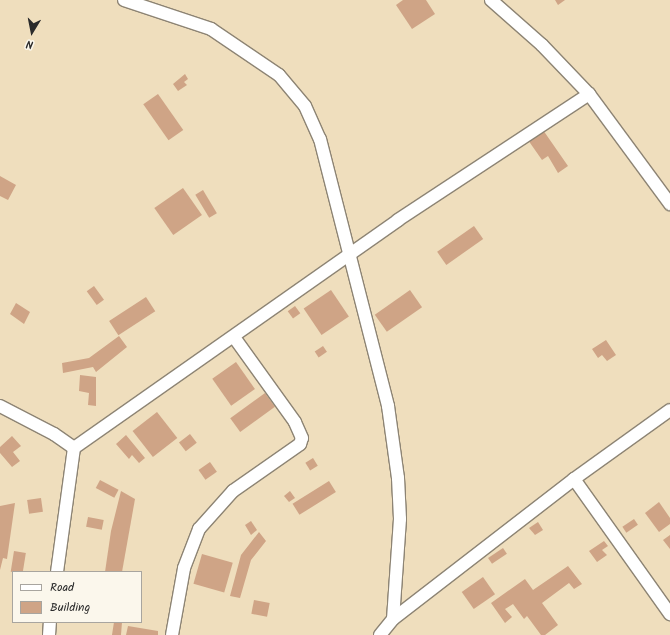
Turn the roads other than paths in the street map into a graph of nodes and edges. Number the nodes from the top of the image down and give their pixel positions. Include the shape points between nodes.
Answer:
1 (124, 0) edge
2 (492, 0) edge
3 (589, 94) junction
4 (670, 204) edge
5 (351, 253) junction
6 (234, 337) junction
7 (0, 406) edge
8 (670, 410) edge
9 (74, 448) junction
10 (574, 479) junction
11 (57, 571) edge
12 (670, 614) edge
13 (393, 619) junction
14 (50, 623) edge
15 (49, 635) edge
16 (172, 635) edge
17 (380, 635) edge

1 - 5 street via 211,29 279,75 305,106 320,139
2 - 3 street via 542,45
3 - 4 street
3 - 5 street
5 - 6 street
5 - 13 street via 388,406 398,478 400,519
6 - 9 street
6 - 16 street via 295,422 302,438 300,444 233,491 199,529 184,568
7 - 9 street via 54,434
8 - 10 street
9 - 11 street
10 - 12 street
10 - 13 street
13 - 17 street
14 - 15 street

